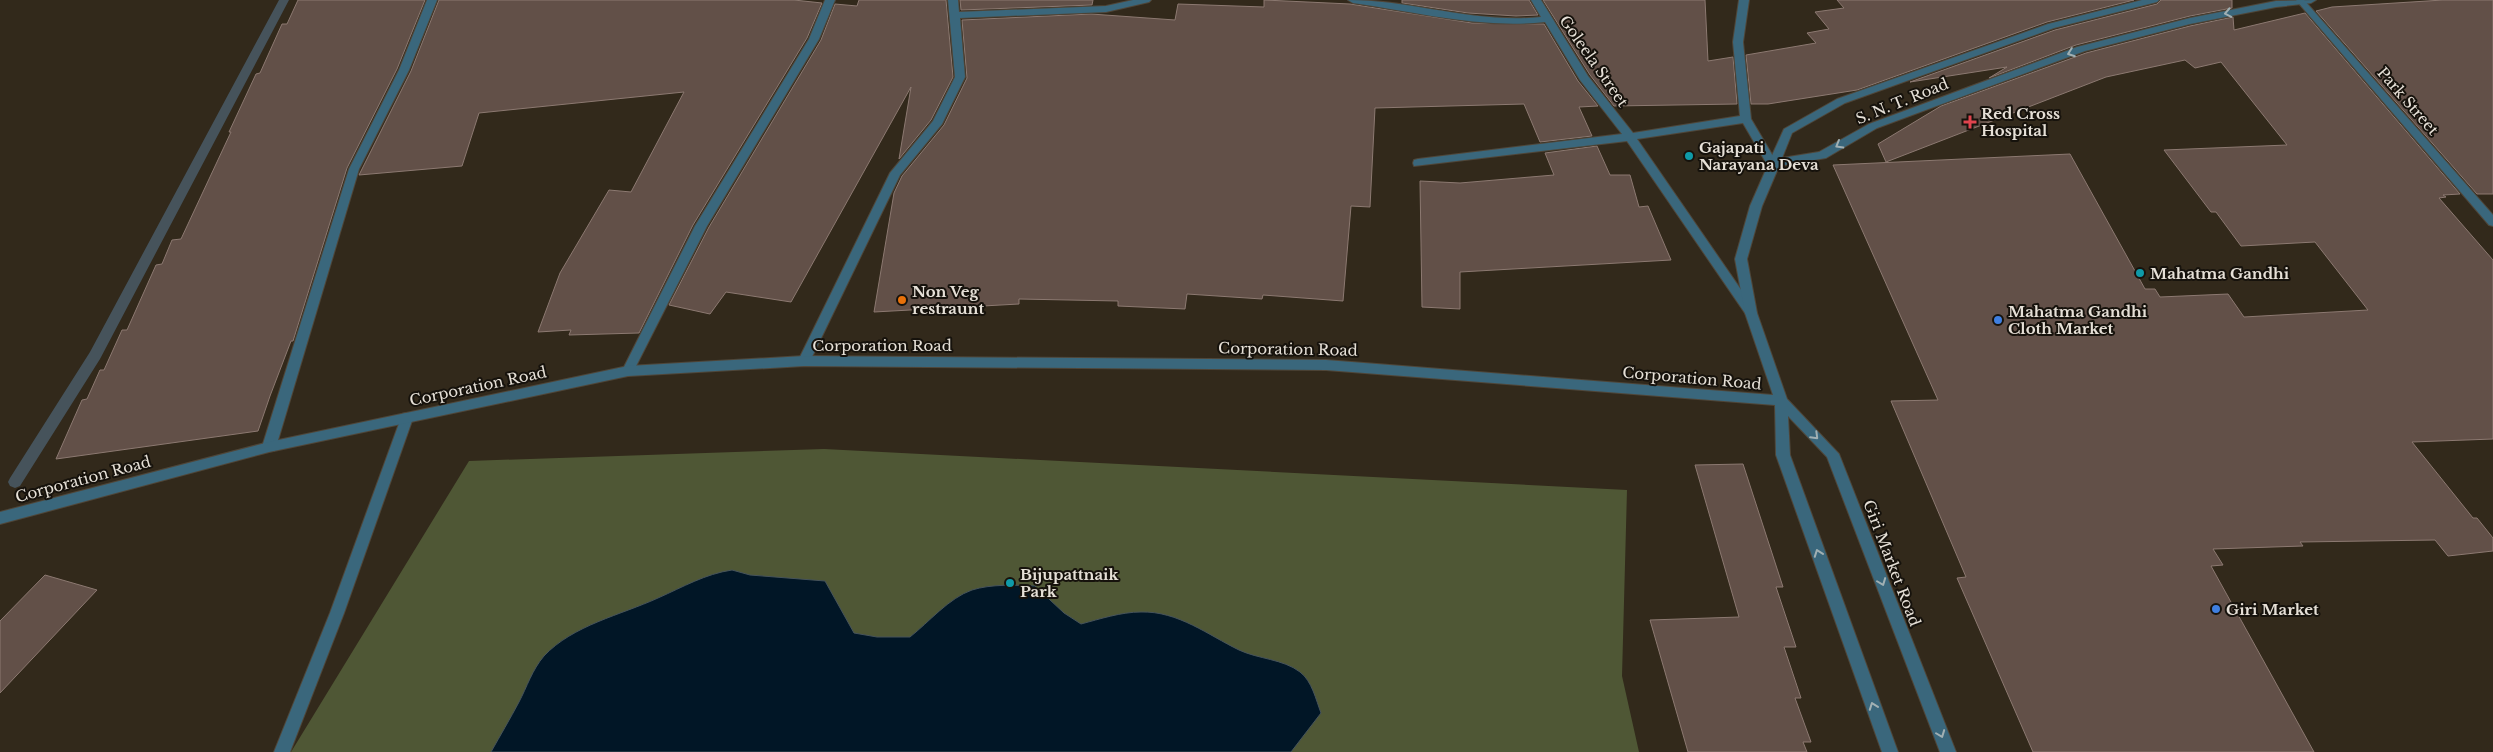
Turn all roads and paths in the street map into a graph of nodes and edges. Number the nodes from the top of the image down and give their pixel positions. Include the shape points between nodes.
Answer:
1 (432, 0) edge
2 (830, 0) edge
3 (952, 0) edge
4 (1146, 0) edge
5 (1353, 0) edge
6 (1536, 0) edge
7 (1744, 0) edge
8 (2154, 0) edge
9 (2305, 0) edge
10 (1106, 5) edge
11 (956, 15) junction
12 (1547, 19) junction
13 (1746, 119) junction
14 (1630, 137) junction
15 (1418, 163) dead end
16 (1772, 163) junction
17 (2493, 222) edge
18 (1751, 313) junction
19 (804, 361) junction
20 (628, 371) junction
21 (1780, 401) junction
22 (407, 418) junction
23 (269, 447) junction
24 (0, 518) edge
25 (282, 752) edge
26 (1890, 752) edge
27 (1948, 752) edge

1 - 23 street via 404,70 354,170
2 - 20 street via 814,39 701,226
3 - 11 street
4 - 10 street
5 - 12 street via 1392,4 1478,21
6 - 12 street, Goleela Street
7 - 13 street via 1738,42
8 - 16 street, S. N. T. Road via 2051,26 1841,101 1788,131
9 -> 16 street, S. N. T. Road via 2190,21 2081,49 1873,126 1822,155
9 - 17 street, Park Street
10 - 11 street
11 - 19 street via 960,77 938,122 895,173
12 - 14 street, Goleela Street via 1584,78
13 - 14 street
13 - 16 street
14 - 15 street
14 - 18 street, Goleela Street
16 - 18 street, Giri Market Road via 1741,259
18 - 21 street, Giri Market Road
19 - 20 street, Corporation Road
19 - 21 street, Corporation Road via 1326,364
20 - 22 street, Corporation Road
26 -> 21 street, Giri Market Road via 1783,455
21 -> 27 street, Giri Market Road via 1832,454
22 - 23 street, Corporation Road
22 - 25 street via 337,613
23 - 24 street, Corporation Road

